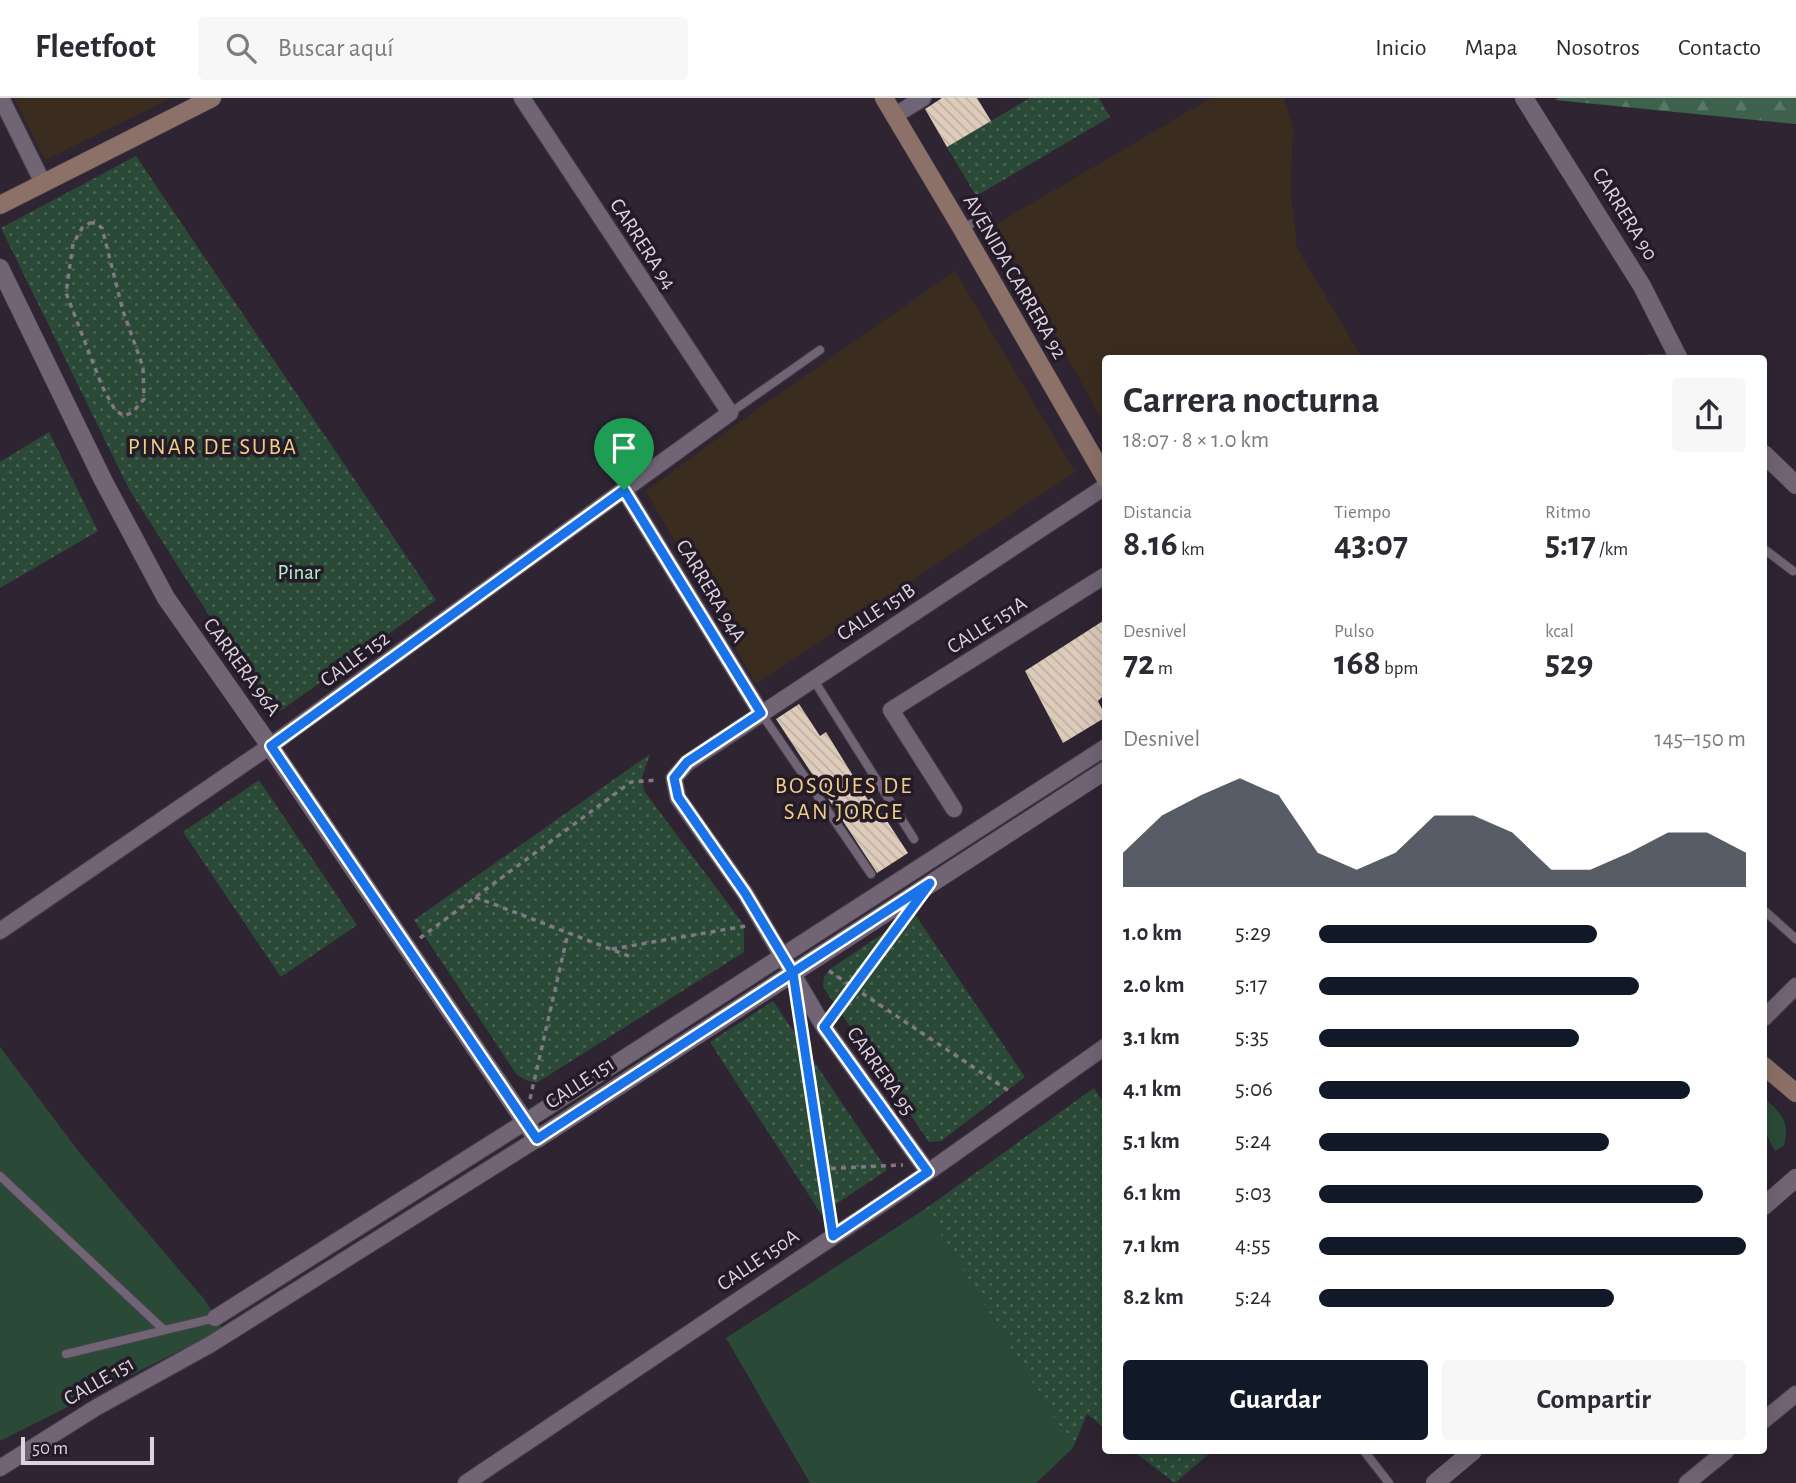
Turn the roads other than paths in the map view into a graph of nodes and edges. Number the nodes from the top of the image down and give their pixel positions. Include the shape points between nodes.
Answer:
1 (1, 98) edge
2 (212, 98) edge
3 (522, 98) edge
4 (884, 98) edge
5 (923, 98) edge
6 (1525, 98) edge
7 (894, 116) junction
8 (43, 183) junction
9 (0, 205) edge
10 (987, 215) dead end
11 (962, 229) junction
12 (0, 268) edge
13 (820, 350) dead end
14 (1677, 355) edge
15 (730, 413) junction
16 (1767, 457) edge
17 (1102, 472) edge
18 (1796, 485) edge
19 (1102, 489) edge
20 (624, 490) junction
21 (1767, 551) edge
22 (1793, 571) dead end
23 (1102, 578) edge
24 (813, 679) junction
25 (761, 713) junction
26 (271, 746) junction
27 (1102, 750) edge
28 (1102, 773) edge
29 (674, 778) joint
30 (954, 809) dead end
31 (914, 839) dead end
32 (871, 874) dead end
33 (1767, 913) edge
34 (0, 931) edge
35 (1796, 939) edge
36 (783, 955) junction
37 (793, 973) junction
38 (1796, 986) edge
39 (1767, 1015) edge
40 (1102, 1049) edge
41 (1767, 1069) edge
42 (1796, 1093) edge
43 (525, 1122) junction
44 (537, 1139) junction
45 (925, 1168) junction
46 (0, 1175) edge
47 (1796, 1178) edge
48 (1767, 1203) edge
49 (215, 1318) joint
50 (164, 1330) junction
51 (66, 1354) dead end
52 (1796, 1394) edge
53 (1767, 1418) edge
54 (1366, 1454) edge
55 (1469, 1454) edge
56 (1722, 1454) edge
57 (0, 1468) edge
58 (466, 1483) edge
59 (1389, 1483) edge
60 (1435, 1483) edge
61 (1687, 1483) edge

1 - 8 street
2 - 8 main road
3 - 15 street, CARRERA 94
4 - 7 main road, AVENIDA CARRERA 92
5 - 7 street
6 - 14 street, CARRERA 90 via 1636,275
7 - 11 main road, AVENIDA CARRERA 92
8 - 9 main road
10 - 11 lane
11 - 17 main road, AVENIDA CARRERA 92
12 - 26 street, CARRERA 96A via 153,576
13 - 15 lane
15 - 20 street, CALLE 152
16 - 18 street
19 - 24 street, CALLE 151B
20 - 25 street, CARRERA 94A
20 - 26 street, CALLE 152
21 - 22 lane
23 - 30 street, CALLE 151A via 891,710
24 - 25 street, CALLE 151B
24 - 31 lane
25 - 29 street, CALLE 151B via 687,762
25 - 32 lane
26 - 34 street, CALLE 152
26 - 43 street, CARRERA 96A
27 - 36 street, CALLE 151
28 - 37 street, CALLE 151
29 - 36 street, CARRERA 95 via 678,797
33 - 35 lane
36 - 37 street, CARRERA 95
36 - 43 street, CALLE 151
37 - 44 street, CALLE 151
37 - 45 street, CARRERA 95 via 824,1027
38 - 39 street
40 - 45 street, CALLE 150A via 1027,1104
41 - 42 main road
43 - 44 street, CARRERA 96A
43 - 49 street, CALLE 151
44 - 57 street, CALLE 151 via 211,1344 97,1406
45 - 58 street, CALLE 150A via 833,1236
46 - 50 lane
47 - 48 street
49 - 50 lane
50 - 51 lane
52 - 53 street
54 - 59 lane
55 - 60 street
56 - 61 street

